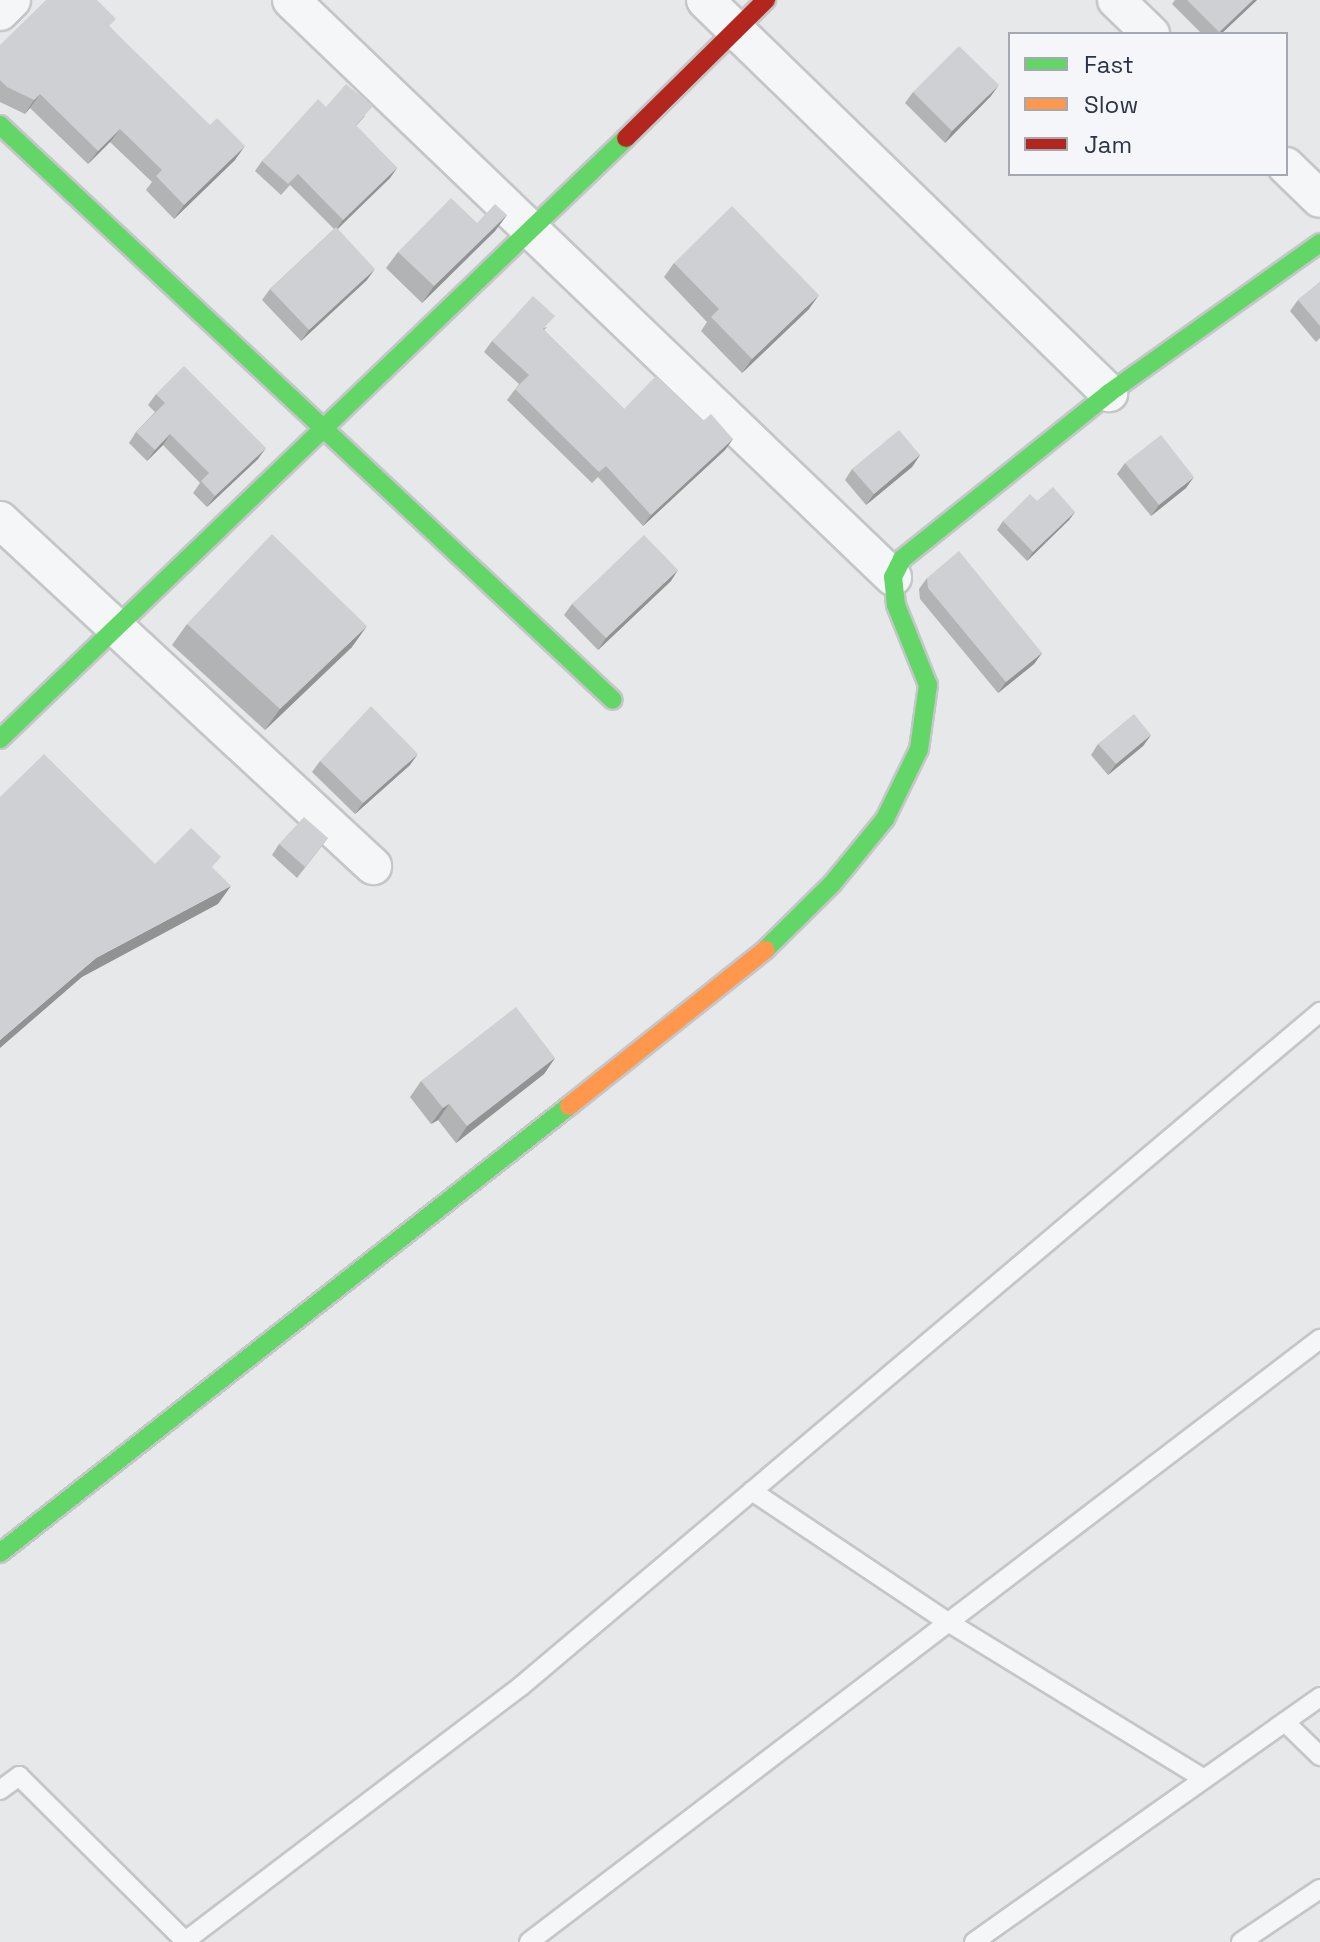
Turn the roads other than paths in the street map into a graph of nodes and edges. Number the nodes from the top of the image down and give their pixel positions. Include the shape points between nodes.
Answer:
1 (12, 0) edge
2 (291, 0) edge
3 (705, 0) edge
4 (766, 0) edge
5 (1116, 0) edge
6 (0, 12) edge
7 (735, 30) junction
8 (1149, 32) edge
9 (0, 125) edge
10 (1288, 168) edge
11 (1320, 199) edge
12 (533, 229) junction
13 (1320, 243) edge
14 (1109, 393) junction
15 (325, 430) junction
16 (0, 520) edge
17 (893, 577) junction
18 (116, 628) junction
19 (613, 700) dead end
20 (0, 739) edge
21 (373, 866) dead end
22 (1320, 1012) edge
23 (1320, 1339) edge
24 (752, 1491) junction
25 (0, 1553) edge
26 (948, 1622) junction
27 (1320, 1697) edge
28 (1285, 1722) junction
29 (1320, 1756) edge
30 (1204, 1779) junction
31 (0, 1790) edge
32 (1320, 1889) edge
33 (184, 1942) edge
34 (529, 1942) edge
35 (974, 1942) edge
36 (1241, 1942) edge

1 - 6 street
2 - 12 street
3 - 7 street
4 - 7 street
5 - 8 street
7 - 12 street
7 - 14 street
9 - 15 street
10 - 11 street
12 - 15 street
12 - 17 street
13 - 14 street
14 - 17 street via 902,559
15 - 18 street
15 - 19 street
16 - 18 street
17 - 25 street via 896,605 928,685 919,749 885,819 832,884 752,963
18 - 20 street
18 - 21 street
22 - 24 lane
23 - 26 lane
24 - 26 lane
24 - 33 lane via 520,1687
26 - 30 lane
26 - 34 lane
27 - 28 lane
28 - 29 lane
28 - 30 lane
30 - 35 lane
31 - 33 lane via 19,1776
32 - 36 lane

